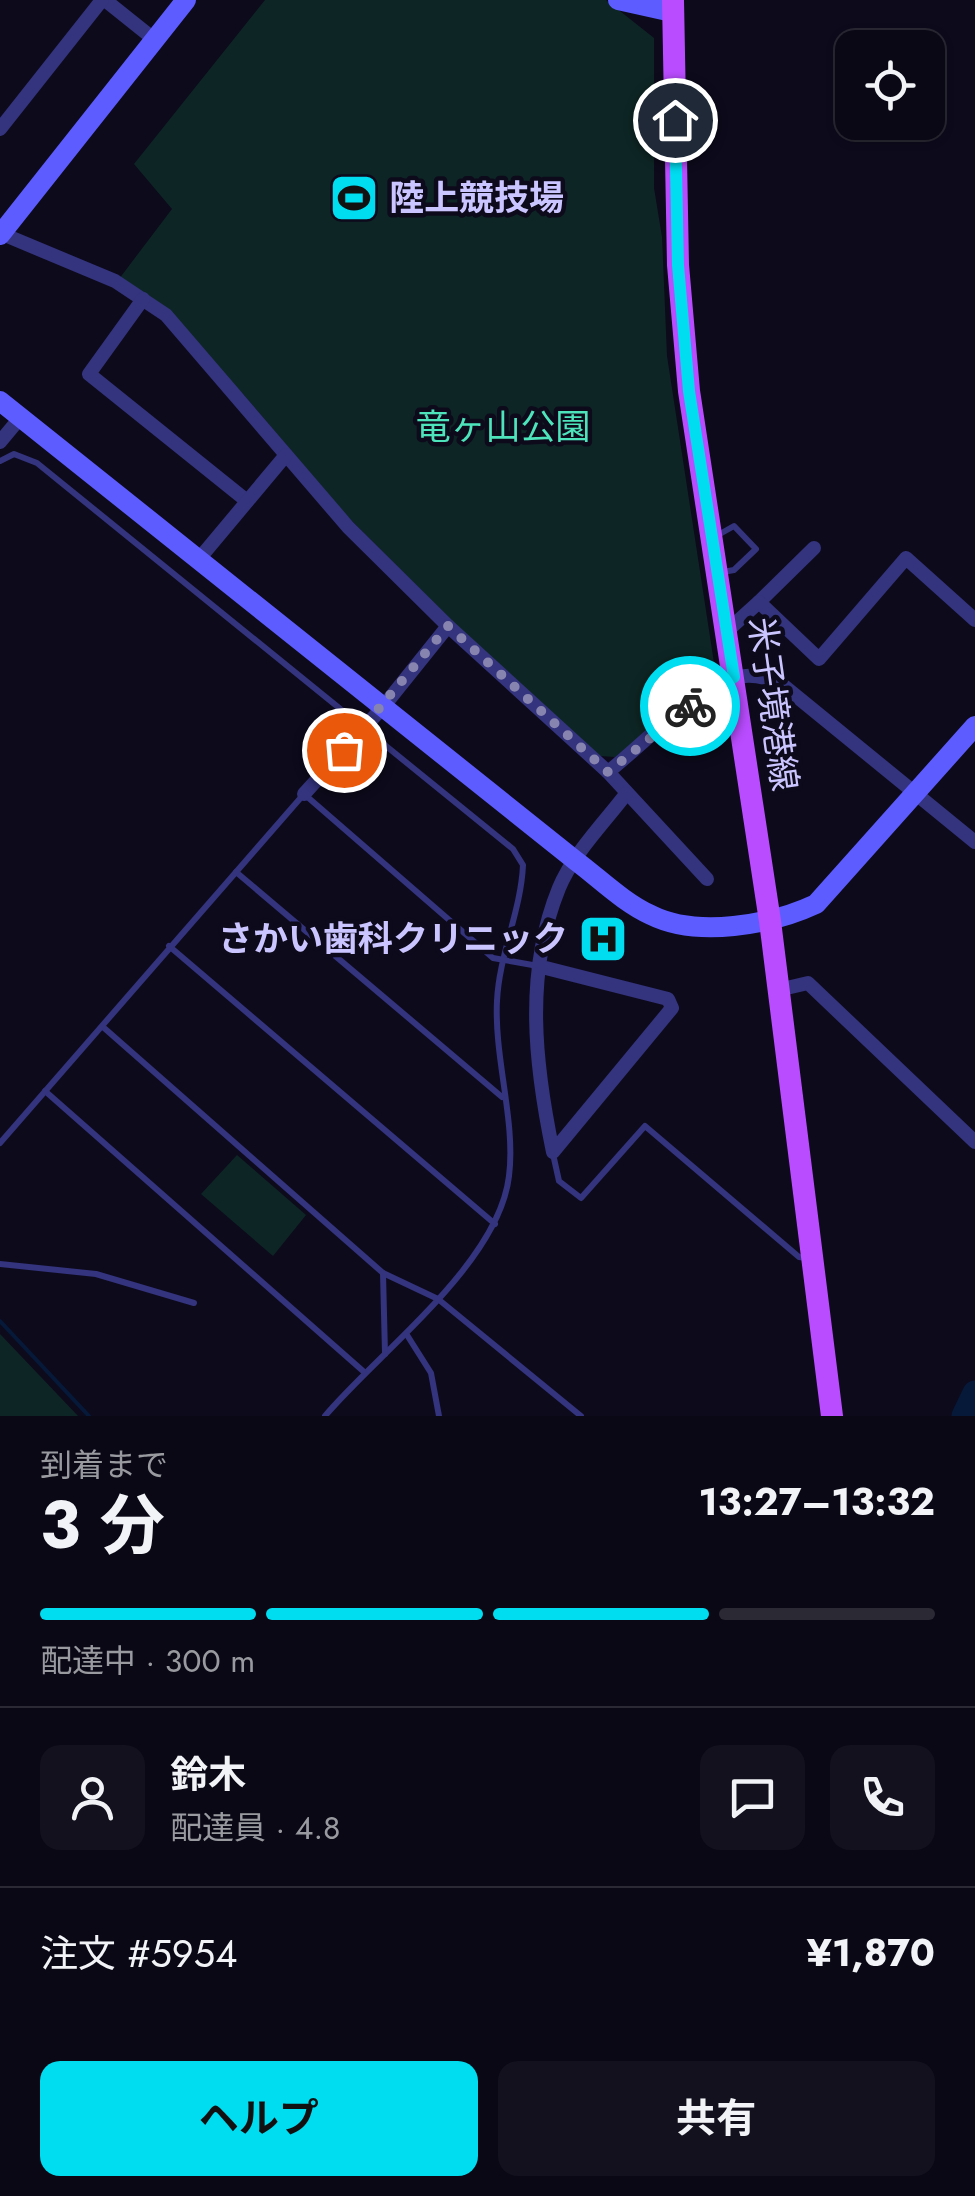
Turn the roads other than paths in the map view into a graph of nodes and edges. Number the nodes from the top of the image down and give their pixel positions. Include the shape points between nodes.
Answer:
1 (103, 0) edge
2 (186, 0) edge
3 (618, 0) edge
4 (673, 6) edge
5 (154, 40) junction
6 (0, 129) edge
7 (0, 234) edge
8 (143, 299) junction
9 (0, 401) edge
10 (20, 418) junction
11 (0, 442) edge
12 (286, 456) junction
13 (0, 461) edge
14 (247, 501) junction
15 (712, 535) junction
16 (814, 548) dead end
17 (199, 559) junction
18 (718, 573) junction
19 (759, 602) junction
20 (975, 620) edge
21 (448, 626) junction
22 (727, 631) junction
23 (734, 677) junction
24 (383, 707) junction
25 (975, 726) edge
26 (364, 728) junction
27 (608, 772) junction
28 (916, 792) junction
29 (304, 794) junction
30 (626, 794) junction
31 (975, 842) edge
32 (576, 861) junction
33 (236, 872) junction
34 (707, 880) dead end
35 (770, 921) junction
36 (169, 946) junction
37 (504, 960) junction
38 (538, 966) junction
39 (778, 990) junction
40 (104, 1026) junction
41 (45, 1091) junction
42 (502, 1098) junction
43 (975, 1142) edge
44 (0, 1143) edge
45 (553, 1152) junction
46 (495, 1224) junction
47 (811, 1258) junction
48 (0, 1264) edge
49 (383, 1273) junction
50 (438, 1299) junction
51 (194, 1303) dead end
52 (407, 1334) junction
53 (385, 1354) junction
54 (363, 1371) junction
55 (325, 1416) edge
56 (439, 1416) edge
57 (581, 1416) edge
58 (832, 1416) edge

1 - 5 street
1 - 6 street
2 - 5 street
3 - 4 street
4 - 15 main road, 米子境港線 via 678,265
5 - 7 street
7 - 8 street
8 - 12 street via 166,315
8 - 14 street via 89,374
9 - 10 street
10 - 11 street
10 - 17 street
12 - 14 street
12 - 21 street
13 - 26 lane via 14,454 37,463
14 - 17 street
15 - 18 main road, 米子境港線
15 - 18 lane via 734,526 756,549 734,570
16 - 19 street
17 - 24 street
18 - 22 main road, 米子境港線
19 - 20 street via 820,659 906,558
19 - 22 street
21 - 24 street
21 - 27 street
22 - 23 main road, 米子境港線
23 - 27 street
23 - 28 street via 780,682
23 - 35 main road, 米子境港線
24 - 26 street
24 - 32 street
25 - 28 street
26 - 29 street
26 - 37 lane via 513,848 523,865 522,887
27 - 30 street
28 - 31 street
28 - 35 street via 816,904
29 - 33 lane
29 - 37 lane via 493,958
30 - 32 street
30 - 34 street
32 - 35 street via 651,916 693,925
32 - 38 street via 560,886
33 - 36 lane
33 - 42 lane
35 - 39 main road, 米子境港線
36 - 40 lane
36 - 46 lane
37 - 38 lane
37 - 42 lane via 497,1000
38 - 45 street via 534,1034
38 - 45 street via 668,999 672,1008
39 - 43 street via 808,983
39 - 47 main road, 米子境港線
40 - 41 lane
40 - 49 lane
41 - 44 lane
41 - 54 lane
42 - 46 lane via 509,1179
45 - 47 lane via 559,1181 581,1198 644,1126 798,1257
46 - 50 lane
47 - 58 main road, 米子境港線
48 - 51 lane via 96,1274
49 - 50 lane
49 - 53 lane
50 - 52 lane
50 - 57 lane
52 - 53 lane
52 - 56 lane via 431,1373
53 - 54 lane
54 - 55 lane

